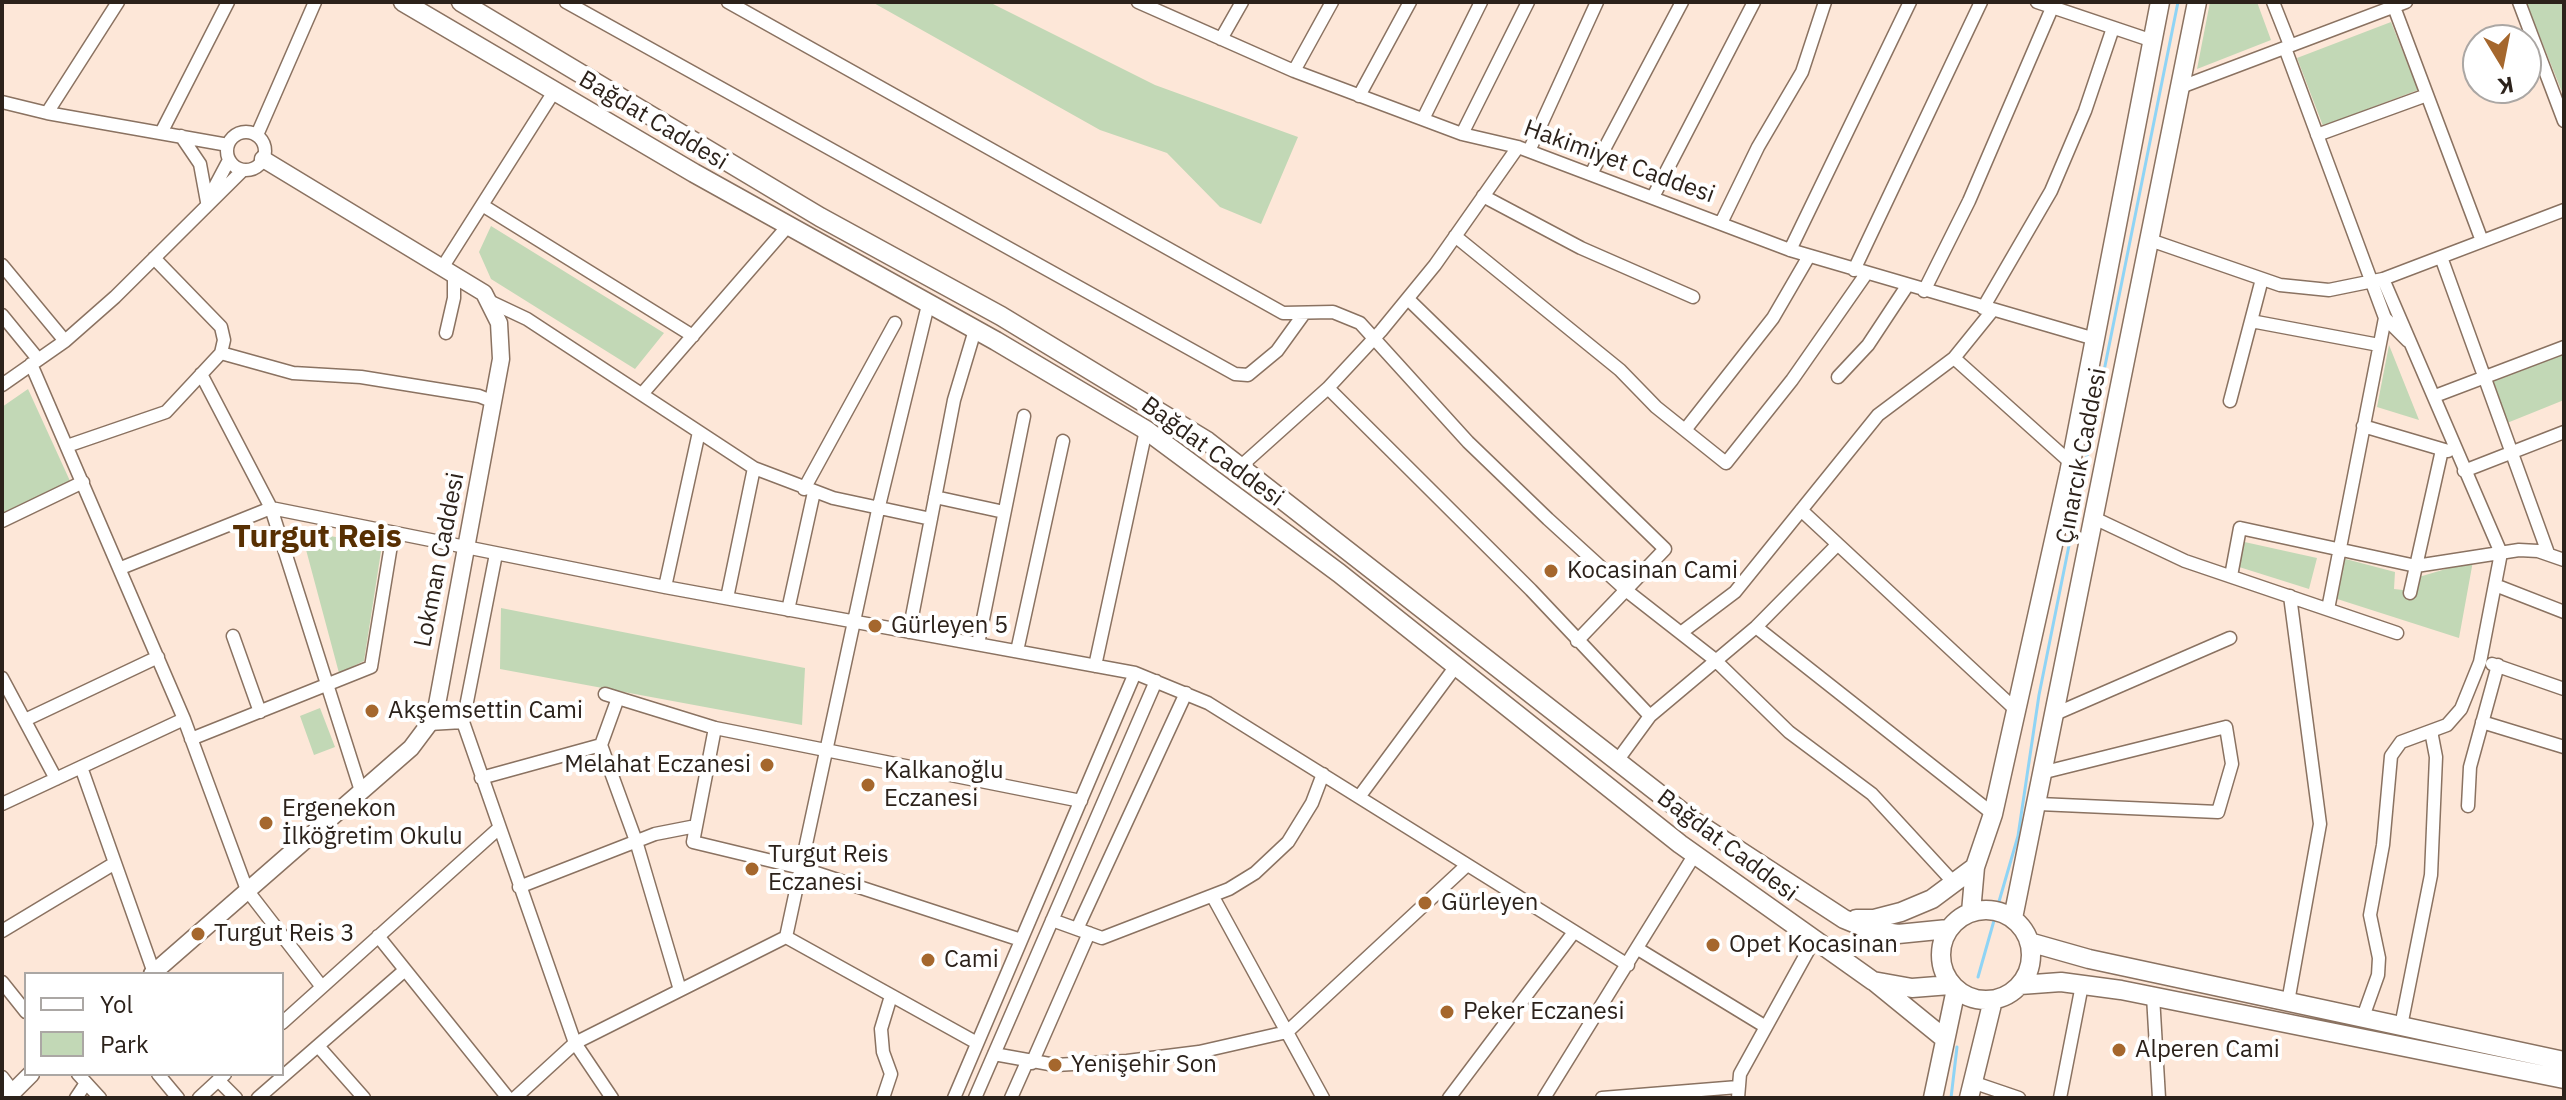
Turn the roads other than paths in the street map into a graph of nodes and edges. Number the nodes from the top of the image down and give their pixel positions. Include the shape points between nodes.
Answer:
1 (118, 2) edge
2 (228, 2) edge
3 (315, 2) edge
4 (403, 2) edge
5 (461, 2) edge
6 (566, 2) edge
7 (728, 2) edge
8 (1138, 2) edge
9 (1242, 2) edge
10 (1332, 2) edge
11 (1410, 2) edge
12 (1481, 2) edge
13 (1528, 2) edge
14 (1597, 2) edge
15 (1682, 2) edge
16 (1754, 2) edge
17 (1825, 2) edge
18 (1910, 2) edge
19 (1981, 2) edge
20 (2037, 2) edge
21 (2160, 2) edge
22 (2197, 2) edge
23 (2273, 2) edge
24 (2519, 2) edge
25 (2400, 4) edge
26 (2052, 8) junction
27 (2113, 28) junction
28 (1221, 39) junction
29 (2153, 41) junction
30 (2288, 46) junction
31 (1294, 71) junction
32 (2181, 87) junction
33 (555, 90) junction
34 (2427, 95) junction
35 (1359, 96) junction
36 (2, 102) edge
37 (47, 113) junction
38 (1423, 119) junction
39 (2564, 121) edge
40 (161, 133) junction
41 (1462, 134) junction
42 (257, 135) junction
43 (2317, 135) junction
44 (181, 136) junction
45 (228, 145) junction
46 (1523, 149) junction
47 (263, 159) junction
48 (229, 160) junction
49 (243, 170) junction
50 (1591, 174) junction
51 (1483, 196) junction
52 (1653, 197) junction
53 (207, 202) junction
54 (482, 205) junction
55 (2564, 210) edge
56 (1721, 223) junction
57 (787, 227) junction
58 (1455, 236) junction
59 (2150, 240) junction
60 (2482, 241) junction
61 (1790, 250) junction
62 (1809, 256) junction
63 (2441, 257) junction
64 (154, 258) junction
65 (2, 265) edge
66 (448, 272) junction
67 (1860, 272) junction
68 (2262, 279) junction
69 (2377, 281) junction
70 (1907, 286) junction
71 (1924, 291) junction
72 (1693, 297) dead end
73 (1408, 299) junction
74 (491, 302) junction
75 (928, 305) junction
76 (1988, 309) junction
77 (2, 315) edge
78 (1303, 315) junction
79 (2385, 318) junction
80 (2251, 321) junction
81 (895, 323) dead end
82 (975, 330) junction
83 (446, 333) dead end
84 (693, 336) junction
85 (1370, 339) junction
86 (2095, 339) junction
87 (65, 341) junction
88 (2379, 345) junction
89 (2413, 345) junction
90 (2564, 347) edge
91 (221, 353) junction
92 (1954, 358) junction
93 (35, 362) junction
94 (201, 374) junction
95 (1838, 377) dead end
96 (2485, 377) junction
97 (2, 385) edge
98 (1328, 388) junction
99 (642, 394) junction
100 (2435, 396) junction
101 (2230, 401) dead end
102 (494, 402) junction
103 (1024, 416) dead end
104 (2363, 426) junction
105 (1146, 430) junction
106 (1685, 430) junction
107 (699, 432) junction
108 (2564, 432) edge
109 (1063, 441) dead end
110 (67, 446) junction
111 (2442, 450) junction
112 (2512, 452) junction
113 (2458, 454) junction
114 (2071, 463) junction
115 (1241, 466) junction
116 (754, 468) junction
117 (2464, 471) junction
118 (83, 482) junction
119 (809, 490) junction
120 (935, 497) junction
121 (271, 508) junction
122 (878, 510) junction
123 (1801, 510) junction
124 (1004, 512) junction
125 (2094, 518) junction
126 (931, 519) junction
127 (2, 521) edge
128 (393, 533) junction
129 (1837, 545) junction
130 (467, 549) junction
131 (2339, 550) junction
132 (2501, 553) junction
133 (2548, 553) junction
134 (496, 554) junction
135 (2564, 560) edge
136 (2416, 566) junction
137 (121, 568) junction
138 (2231, 576) junction
139 (2495, 585) junction
140 (665, 587) junction
141 (1627, 591) junction
142 (2410, 593) dead end
143 (2290, 596) junction
144 (727, 598) junction
145 (2328, 609) junction
146 (788, 610) junction
147 (2564, 612) edge
148 (855, 622) junction
149 (1756, 627) junction
150 (909, 632) junction
151 (1682, 632) junction
152 (2397, 633) dead end
153 (233, 636) dead end
154 (2230, 638) dead end
155 (1577, 641) junction
156 (978, 644) junction
157 (1017, 651) junction
158 (158, 657) junction
159 (1714, 659) junction
160 (2480, 662) junction
161 (2498, 665) junction
162 (1095, 666) junction
163 (1456, 666) junction
164 (1135, 673) junction
165 (2, 678) edge
166 (1156, 681) junction
167 (325, 686) junction
168 (2564, 689) edge
169 (1186, 693) junction
170 (2016, 710) junction
171 (260, 712) junction
172 (2055, 714) junction
173 (1650, 716) junction
174 (184, 719) junction
175 (25, 720) junction
176 (463, 722) junction
177 (2482, 722) junction
178 (429, 724) junction
179 (715, 728) junction
180 (2431, 731) junction
181 (191, 739) junction
182 (601, 745) junction
183 (2564, 747) edge
184 (827, 752) junction
185 (1617, 761) junction
186 (81, 767) junction
187 (2045, 772) junction
188 (1323, 774) junction
189 (481, 778) junction
190 (56, 779) junction
191 (361, 791) junction
192 (1359, 797) junction
193 (1081, 801) junction
194 (2, 804) edge
195 (2039, 804) junction
196 (2468, 806) dead end
197 (1993, 814) junction
198 (696, 826) junction
199 (498, 829) junction
200 (636, 841) junction
201 (1695, 854) junction
202 (115, 863) junction
203 (1466, 866) junction
204 (1975, 867) junction
205 (801, 868) junction
206 (1955, 884) junction
207 (519, 887) junction
208 (247, 890) junction
209 (1213, 897) junction
210 (1971, 912) junction
211 (2013, 918) junction
212 (1844, 919) junction
213 (1052, 920) junction
214 (1948, 929) junction
215 (2, 931) edge
216 (1083, 931) junction
217 (1574, 932) junction
218 (378, 936) junction
219 (786, 937) junction
220 (1021, 940) junction
221 (1814, 940) junction
222 (2029, 942) junction
223 (1638, 949) junction
224 (1628, 965) junction
225 (405, 970) junction
226 (153, 972) edge
227 (154, 972) edge
228 (1873, 981) junction
229 (2, 982) edge
230 (2020, 985) junction
231 (2082, 985) junction
232 (322, 987) junction
233 (1953, 987) junction
234 (680, 990) junction
235 (891, 996) junction
236 (2153, 996) junction
237 (1993, 1000) junction
238 (2288, 1002) junction
239 (24, 1010) edge
240 (2363, 1017) junction
241 (284, 1021) edge
242 (2401, 1026) junction
243 (1766, 1027) junction
244 (1287, 1032) junction
245 (1945, 1039) junction
246 (575, 1043) junction
247 (977, 1043) junction
248 (318, 1046) junction
249 (994, 1054) junction
250 (2564, 1061) edge
251 (1029, 1062) junction
252 (284, 1075) edge
253 (28, 1076) edge
254 (160, 1076) edge
255 (283, 1076) edge
256 (222, 1077) edge
257 (82, 1078) edge
258 (2564, 1079) edge
259 (7, 1089) edge
260 (1970, 1090) edge
261 (1738, 1092) edge
262 (76, 1098) edge
263 (100, 1098) edge
264 (178, 1098) edge
265 (199, 1098) edge
266 (236, 1098) edge
267 (258, 1098) edge
268 (364, 1098) edge
269 (508, 1098) edge
270 (515, 1098) edge
271 (612, 1098) edge
272 (883, 1098) edge
273 (954, 1098) edge
274 (975, 1098) edge
275 (1011, 1098) edge
276 (1323, 1098) edge
277 (1449, 1098) edge
278 (1544, 1098) edge
279 (1602, 1098) edge
280 (1933, 1098) edge
281 (2019, 1098) edge
282 (2060, 1098) edge
283 (2159, 1098) edge

1 - 37 street
2 - 40 street
3 - 42 street
4 - 33 main road, Bağdat Caddesi
5 - 115 main road, Bağdat Caddesi via 820,217 1001,316
6 - 78 street via 1235,374 1248,375 1277,351
7 - 78 street via 1283,313
8 - 28 street, Hakimiyet Caddesi
9 - 28 street
10 - 31 street
11 - 35 street
12 - 38 street
13 - 41 street
14 - 46 street
15 - 50 street
16 - 52 street
17 - 56 street via 1802,72
18 - 61 street
19 - 67 street
20 - 26 street
21 - 29 main road, Çınarcık Caddesi
22 - 32 main road, Çınarcık Caddesi
23 - 30 street
24 - 39 street
25 - 30 street
25 - 34 street
26 - 27 street
26 - 71 street
27 - 29 street
27 - 76 street via 2051,191
28 - 31 street, Hakimiyet Caddesi
29 - 86 main road, Çınarcık Caddesi
30 - 32 street
30 - 43 street
31 - 35 street, Hakimiyet Caddesi
32 - 59 main road, Çınarcık Caddesi
33 - 54 street
33 - 57 main road, Bağdat Caddesi
34 - 43 street
34 - 60 street
35 - 38 street, Hakimiyet Caddesi
36 - 37 street
37 - 40 street
38 - 41 street, Hakimiyet Caddesi
40 - 44 street
41 - 46 street, Hakimiyet Caddesi
42 - 45 street via 239,133
42 - 47 street via 265,146
43 - 69 street
44 - 45 street
44 - 53 street via 200,164
45 - 48 street
46 - 50 street, Hakimiyet Caddesi
46 - 51 street
47 - 49 street
47 - 66 street
48 - 49 street
48 - 53 street
49 - 53 street
50 - 52 street, Hakimiyet Caddesi
51 - 58 street
51 - 72 street via 1581,248
52 - 56 street, Hakimiyet Caddesi
53 - 64 street
54 - 66 street
54 - 84 street
55 - 60 street
56 - 61 street, Hakimiyet Caddesi
57 - 75 main road, Bağdat Caddesi
57 - 84 street
58 - 73 street
58 - 106 street
59 - 68 street
59 - 125 main road, Çınarcık Caddesi
60 - 63 street
61 - 62 street, Hakimiyet Caddesi
62 - 67 street, Hakimiyet Caddesi
62 - 106 street via 1773,318
63 - 69 street
63 - 96 street
64 - 87 street
64 - 91 street via 221,327
65 - 87 street
66 - 74 street
66 - 83 street via 454,298
67 - 70 street, Hakimiyet Caddesi
67 - 106 street via 1792,380 1726,463
68 - 69 street via 2315,290
68 - 80 street
69 - 79 street
69 - 89 street
70 - 71 street, Hakimiyet Caddesi
70 - 95 street via 1868,345
71 - 76 street, Hakimiyet Caddesi
73 - 85 street
73 - 141 street via 1665,549
74 - 99 street via 527,319
74 - 102 street, Lokman Caddesi via 502,347
75 - 82 main road, Bağdat Caddesi
75 - 122 street
76 - 86 street, Hakimiyet Caddesi
76 - 92 street
77 - 93 street
78 - 85 street via 1343,314 1360,323
79 - 88 street
79 - 89 street
80 - 88 street
80 - 101 street
81 - 119 street
82 - 105 main road, Bağdat Caddesi
82 - 120 street via 954,400
84 - 99 street
85 - 98 street
85 - 141 street via 1468,442
86 - 114 main road, Çınarcık Caddesi
87 - 93 street
88 - 104 street
89 - 100 street
90 - 96 street
91 - 94 street
91 - 102 street via 293,373 361,377
92 - 114 street
92 - 123 street via 1878,415
93 - 97 street
93 - 110 street
94 - 110 street via 166,412
94 - 121 street
96 - 100 street
96 - 112 street
98 - 115 street
98 - 155 street
99 - 107 street
100 - 113 street
102 - 130 street, Lokman Caddesi
103 - 124 street
104 - 111 street
104 - 131 street
105 - 162 street
105 - 163 main road, Bağdat Caddesi
107 - 116 street
107 - 140 street
108 - 112 street
109 - 157 street
110 - 118 street
111 - 113 street
111 - 136 street
112 - 117 street
112 - 133 street
113 - 117 street
114 - 170 main road, Çınarcık Caddesi
115 - 185 main road, Bağdat Caddesi
116 - 119 street
116 - 144 street
117 - 132 street
118 - 127 street
118 - 137 street
119 - 122 street
119 - 146 street
120 - 124 street
120 - 126 street
121 - 128 street
121 - 137 street
121 - 167 street
122 - 126 street
122 - 148 street
123 - 129 street
123 - 151 street via 1735,592
124 - 156 street
125 - 138 street via 2185,561
125 - 172 main road, Çınarcık Caddesi
126 - 150 street
128 - 130 street
128 - 167 street via 371,667
129 - 149 street
129 - 170 street
130 - 134 street
130 - 178 street, Lokman Caddesi
131 - 136 street
131 - 138 street via 2240,528
131 - 145 street
132 - 133 street
132 - 136 street
132 - 139 street
133 - 135 street
134 - 140 street
134 - 176 street
136 - 142 street
137 - 158 street
138 - 143 street
139 - 147 street
139 - 160 street
140 - 144 street
141 - 151 street
141 - 155 street
143 - 145 street
143 - 238 street via 2320,824
144 - 146 street
145 - 152 street
146 - 148 street
148 - 150 street
148 - 184 street
149 - 159 street
149 - 197 street
150 - 156 street
151 - 159 street
153 - 171 street
154 - 172 street
155 - 173 street
156 - 157 street
157 - 162 street
158 - 174 street
158 - 175 street
159 - 173 street
159 - 206 street via 1789,732 1872,794
160 - 161 street
160 - 180 street via 2457,715
161 - 168 street
161 - 177 street
162 - 164 street
163 - 192 street
163 - 201 main road, Bağdat Caddesi
164 - 166 street
164 - 193 street
165 - 175 street
166 - 169 street
166 - 213 street
167 - 171 street
167 - 191 street
169 - 188 street
169 - 216 street
170 - 197 main road, Çınarcık Caddesi
171 - 181 street
172 - 187 main road, Çınarcık Caddesi
173 - 185 street
174 - 181 street
174 - 186 street
175 - 190 street
176 - 178 street
176 - 189 street
177 - 183 street
177 - 196 street via 2470,767
178 - 191 street, Lokman Caddesi via 411,748
179 - 182 street via 612,696
179 - 184 street
179 - 198 street
180 - 240 street via 2401,742 2391,756 2370,915 2378,975
180 - 242 street via 2436,757 2431,875
181 - 208 street
182 - 189 street
182 - 200 street
184 - 193 street
184 - 205 street
185 - 212 main road, Bağdat Caddesi via 1694,821
186 - 190 street
186 - 202 street
187 - 195 main road, Çınarcık Caddesi
187 - 195 street via 2226,727 2232,764 2218,812
188 - 192 street
188 - 209 street via 1305,817 1278,853
189 - 199 street
190 - 194 street
191 - 208 street, Lokman Caddesi
192 - 203 street
193 - 220 street
195 - 211 main road, Çınarcık Caddesi
197 - 204 main road, Çınarcık Caddesi
198 - 200 street
198 - 205 street via 693,842
199 - 207 street
199 - 218 street
200 - 207 street
200 - 234 street
201 - 221 main road, Bağdat Caddesi
201 - 223 street
202 - 215 street
202 - 226 street
203 - 217 street
203 - 244 street
204 - 206 main road
204 - 210 main road, Çınarcık Caddesi
205 - 219 street
205 - 220 street
206 - 212 main road via 1901,912
207 - 246 street
208 - 227 street, Lokman Caddesi
208 - 232 street
209 - 216 street via 1102,938
209 - 244 street
210 - 211 main road via 1986,909
210 - 214 main road
211 - 222 main road
212 - 214 main road, Bağdat Caddesi via 1898,934
213 - 216 street
213 - 249 street
214 - 233 main road via 1940,956
216 - 251 street
217 - 224 street
217 - 277 street
218 - 225 street
218 - 232 street
219 - 234 street
219 - 235 street
220 - 247 street
221 - 228 main road, Bağdat Caddesi
221 - 243 street
222 - 230 main road via 2028,972
222 - 238 main road
223 - 224 street
223 - 243 street
224 - 278 street
225 - 248 street
225 - 269 street
228 - 233 main road, Bağdat Caddesi via 1912,988
228 - 245 main road
229 - 239 street
230 - 231 main road
230 - 237 main road
231 - 236 main road
231 - 282 street
232 - 241 street
233 - 237 main road via 1977,1000
233 - 245 main road
234 - 246 street
235 - 247 street
235 - 272 street via 881,1029 891,1074
236 - 258 main road
236 - 283 street
237 - 260 main road
238 - 240 main road
240 - 242 main road
242 - 250 main road
243 - 261 street via 1740,1074
244 - 251 street via 1163,1057 1073,1065
244 - 276 street
245 - 280 main road
246 - 270 street
246 - 271 street
247 - 273 street
248 - 252 street
248 - 268 street
249 - 251 street
249 - 274 street
251 - 275 street
253 - 259 street
254 - 264 street
255 - 267 street
256 - 265 street
256 - 266 street
257 - 262 street
257 - 263 street
260 - 281 street
261 - 279 street

